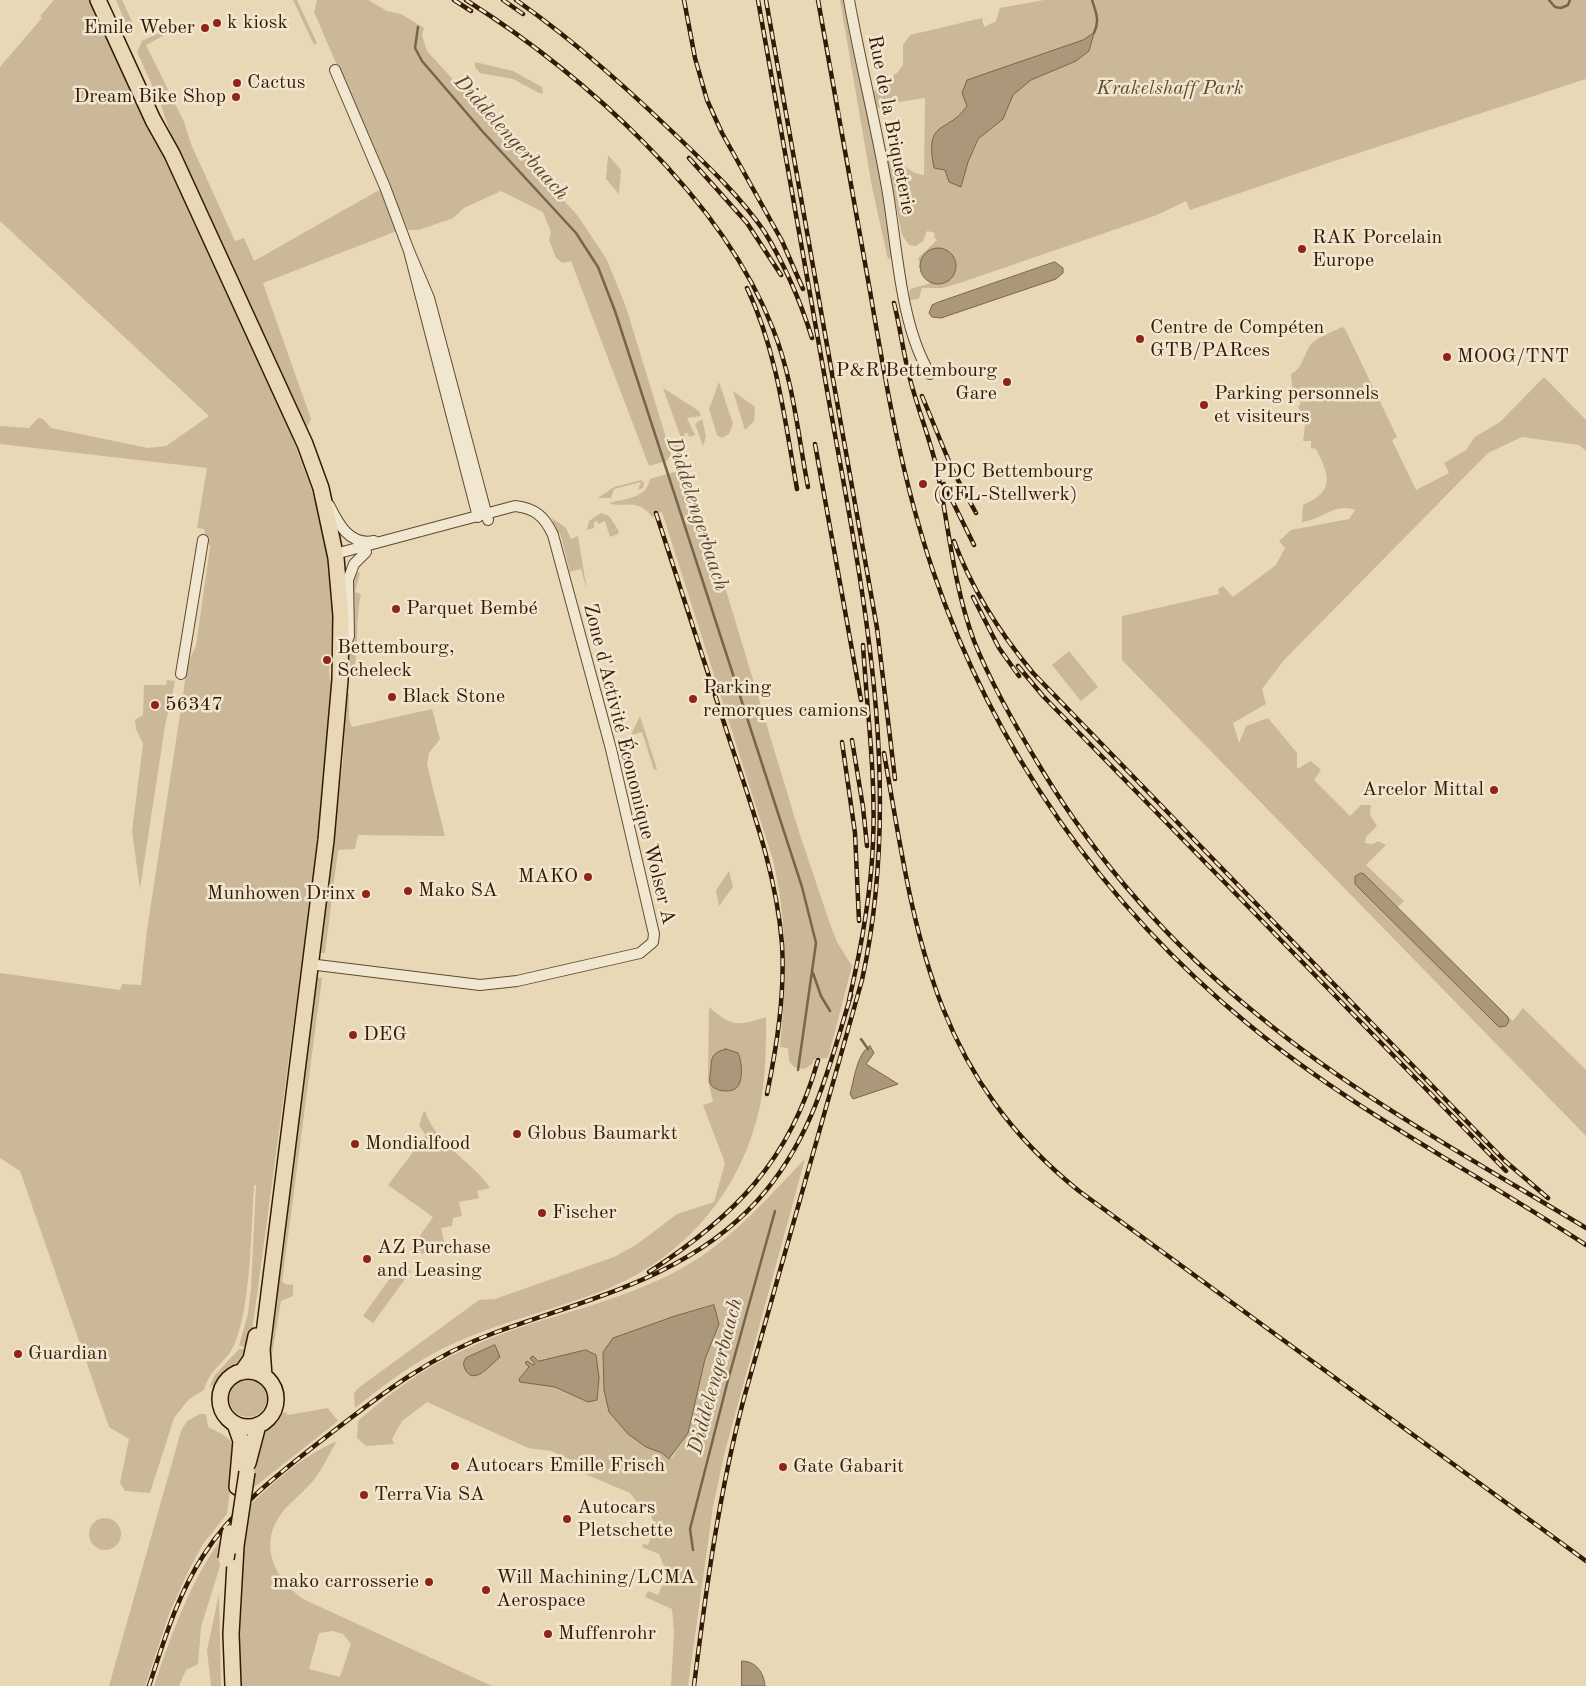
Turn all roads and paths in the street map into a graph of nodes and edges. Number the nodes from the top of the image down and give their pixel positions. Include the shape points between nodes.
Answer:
1 (100, 0) edge
2 (107, 0) edge
3 (849, 0) edge
4 (120, 31) junction
5 (334, 70) dead end
6 (172, 154) junction
7 (930, 374) dead end
8 (321, 488) junction
9 (481, 515) junction
10 (203, 540) dead end
11 (366, 552) junction
12 (335, 556) junction
13 (341, 660) junction
14 (181, 674) dead end
15 (309, 964) junction
16 (290, 1122) junction
17 (242, 1372) junction
18 (264, 1376) junction
19 (235, 1424) junction
20 (258, 1425) junction
21 (225, 1686) edge
22 (233, 1686) edge

1 - 4 main road via 111,22
1 - 6 main road via 138,88
2 - 4 main road
3 - 7 street, Rue de la Briqueterie via 886,183 906,310
4 - 6 main road via 156,108
5 - 9 street via 429,298
6 - 8 main road via 296,422
8 - 9 street via 340,526 363,542
8 - 12 main road
9 - 11 street via 488,520
9 - 12 street, Zone d'Activité Économique Wolser A
9 - 15 street, Zone d'Activité Économique Wolser A via 515,506 526,507 547,521 553,535 611,749 654,934 653,942 640,954 517,982 480,985
10 - 14 street
11 - 12 street
11 - 13 street via 354,564 348,580 349,636
12 - 13 main road via 341,616
13 - 15 main road via 326,840
15 - 16 main road
16 - 17 main road via 277,1181 254,1349
16 - 18 main road via 285,1184 262,1349
17 - 18 main road
17 - 19 main road via 228,1380 220,1395 224,1413
18 - 20 main road via 274,1388 276,1404 270,1417
19 - 20 main road via 243,1427
19 - 21 main road, bridge via 241,1441 226,1559
20 - 22 main road, bridge via 246,1472 236,1546 231,1634

